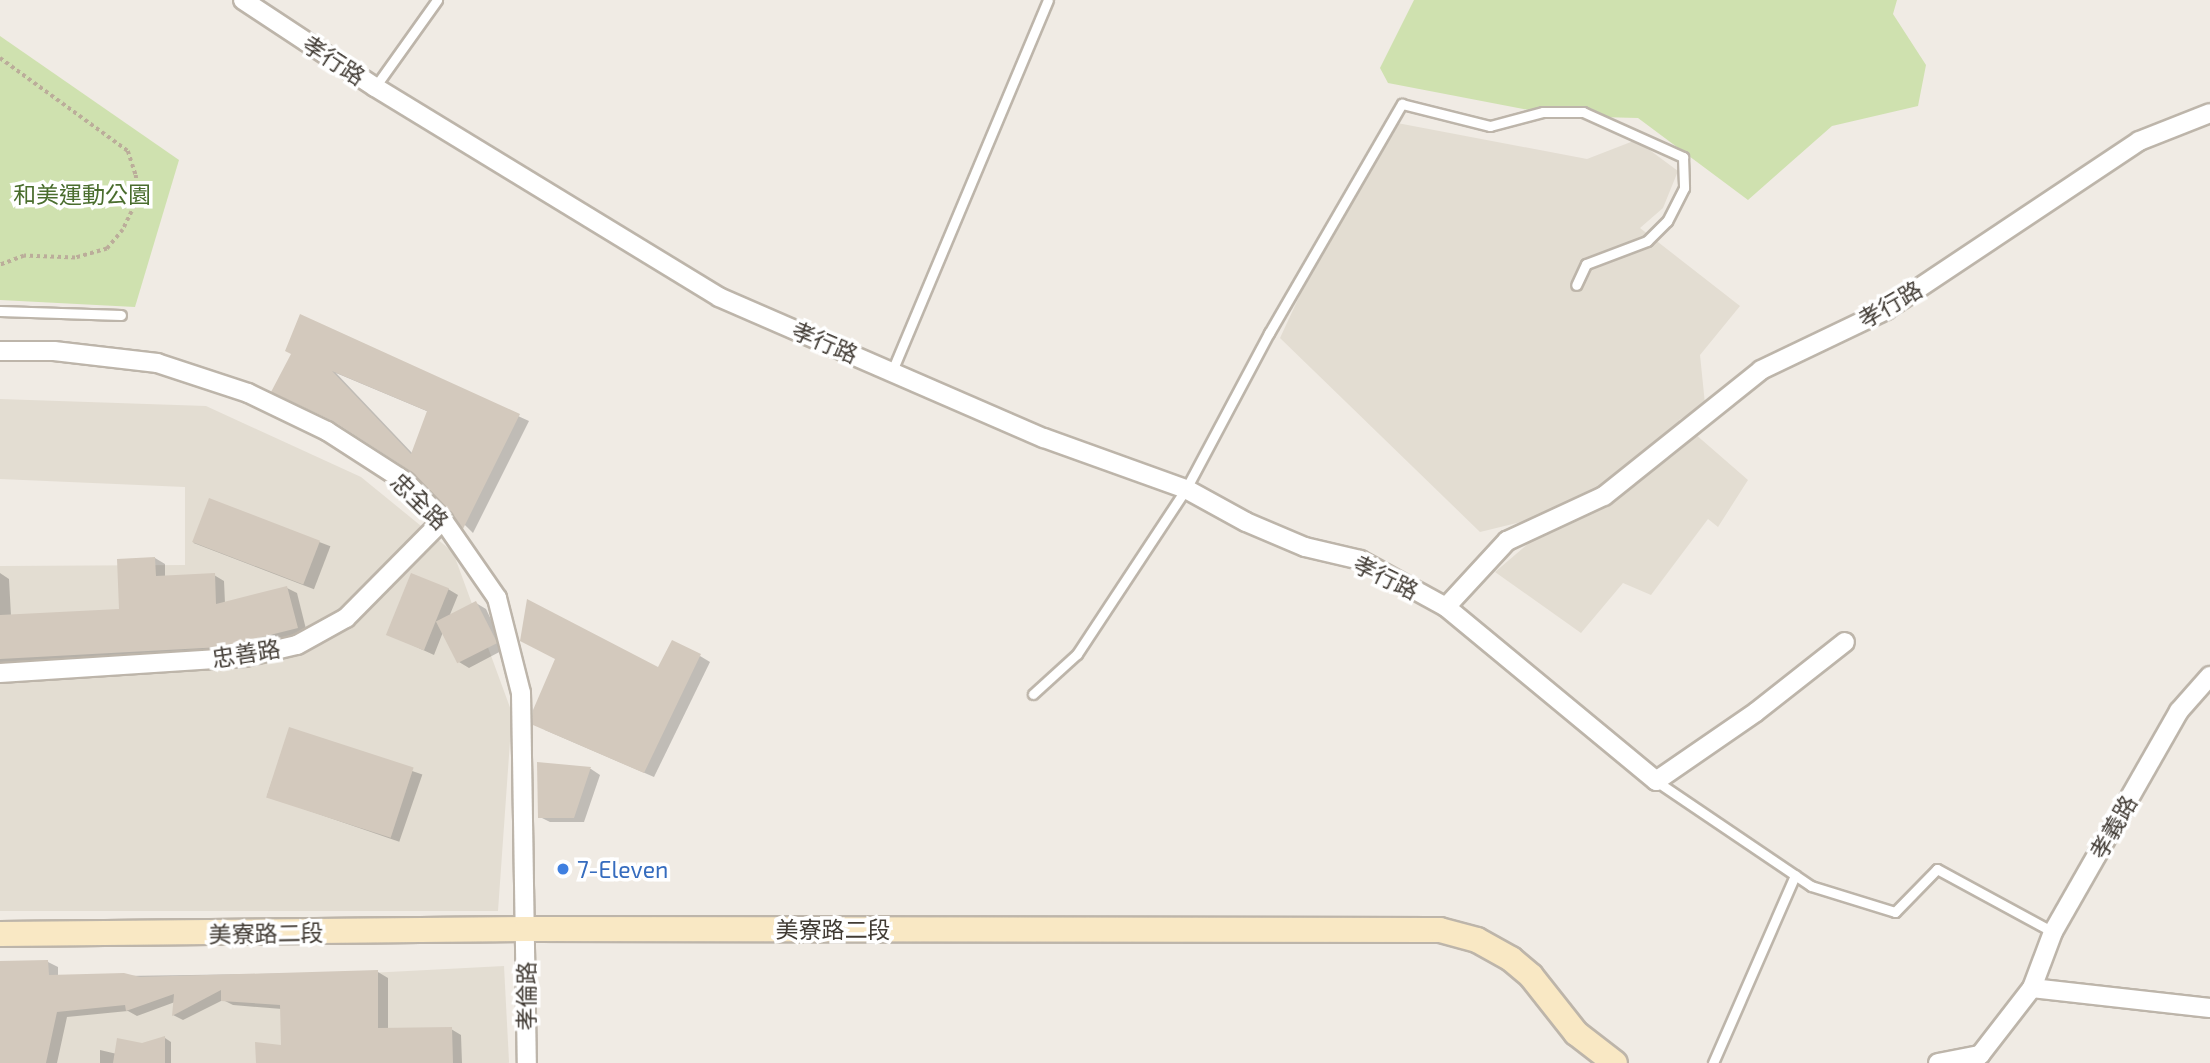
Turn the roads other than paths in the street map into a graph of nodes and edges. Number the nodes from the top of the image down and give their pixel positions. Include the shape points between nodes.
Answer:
1 (243, 0) edge
2 (437, 0) edge
3 (1048, 0) edge
4 (375, 87) junction
5 (2210, 113) edge
6 (1576, 285) dead end
7 (0, 311) edge
8 (121, 315) dead end
9 (0, 351) edge
10 (892, 371) junction
11 (1186, 489) junction
12 (443, 520) junction
13 (1446, 607) junction
14 (1845, 642) dead end
15 (0, 673) edge
16 (2210, 676) edge
17 (1033, 694) dead end
18 (1656, 781) junction
19 (1795, 875) junction
20 (526, 929) junction
21 (2053, 932) junction
22 (0, 934) edge
23 (2032, 988) junction
24 (2210, 1008) edge
25 (527, 1063) edge
26 (1615, 1063) edge
27 (1713, 1063) edge
28 (1938, 1063) edge

1 - 4 street, 孝行路
2 - 4 lane
3 - 10 lane
4 - 10 street, 孝行路 via 719,297
5 - 13 street, 孝行路 via 2139,141 1886,310 1761,370 1604,496 1507,541
6 - 11 lane via 1586,264 1647,241 1667,221 1684,188 1683,157 1583,112 1543,112 1490,126 1402,104 1269,333
7 - 8 lane
9 - 12 street, 忠全路 via 54,351 157,363 248,393 327,431 395,474
10 - 11 street, 孝行路 via 1044,438
11 - 13 street, 孝行路 via 1245,522 1305,547 1360,560
11 - 17 lane via 1077,653
12 - 15 street, 忠善路 via 346,618 297,645 245,657
12 - 20 street, 忠全路 via 497,598 521,694
13 - 18 street, 孝行路
14 - 18 street via 1756,712
16 - 21 street, 孝義路 via 2179,711
18 - 19 lane
19 - 21 lane via 1811,886 1895,912 1937,869
19 - 27 lane
20 - 22 street, 美寮路二段
20 - 25 street, 孝倫路
20 - 26 street, 美寮路二段 via 1440,930 1477,940 1511,959 1531,976 1576,1033
21 - 23 street, 孝義路
23 - 24 street
23 - 28 street, 孝義路 via 1980,1055

